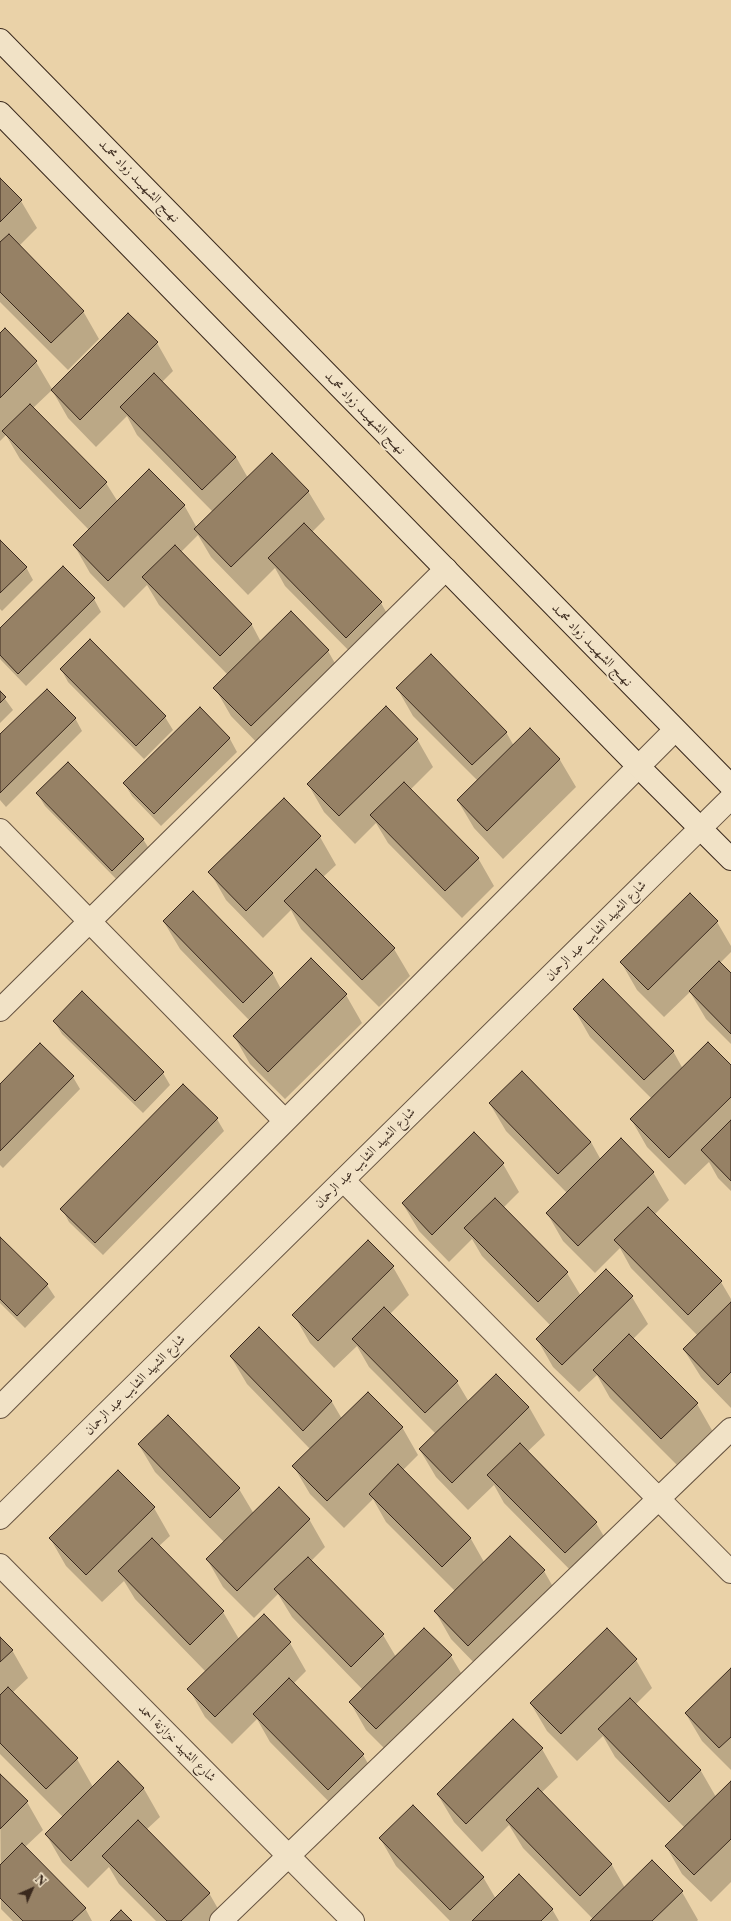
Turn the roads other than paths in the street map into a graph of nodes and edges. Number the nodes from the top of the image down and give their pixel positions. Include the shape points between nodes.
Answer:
1 (0, 40) edge
2 (0, 114) edge
3 (446, 569) junction
4 (675, 730) junction
5 (638, 766) junction
6 (731, 786) edge
7 (731, 798) edge
8 (701, 828) junction
9 (0, 830) edge
10 (731, 859) edge
11 (90, 922) junction
12 (0, 1010) edge
13 (285, 1120) junction
14 (343, 1180) junction
15 (0, 1407) edge
16 (731, 1429) edge
17 (658, 1499) junction
18 (0, 1518) edge
19 (0, 1565) edge
20 (731, 1572) edge
21 (288, 1855) junction
22 (221, 1921) edge
23 (353, 1921) edge

1 - 4 street, نـهــج الشـهـيــد زواد محمــد
2 - 3 street
3 - 5 street
3 - 11 street
4 - 5 street
4 - 6 street, نـهــج الشـهـيــد زواد محمــد
5 - 8 street
5 - 13 street
7 - 8 street, شارع الشهيد الشايب عبد الرحمان
8 - 10 street
8 - 14 street, شارع الشهيد الشايب عبد الرحمان
9 - 11 street
11 - 12 street
11 - 13 street
13 - 15 street
14 - 17 street
14 - 18 street, شارع الشهيد الشايب عبد الرحمان
16 - 17 street
17 - 20 street
17 - 21 street
19 - 21 street, شارع الشهيد خزازنة احمد
21 - 22 street
21 - 23 street, شارع الشهيد خزازنة احمد

